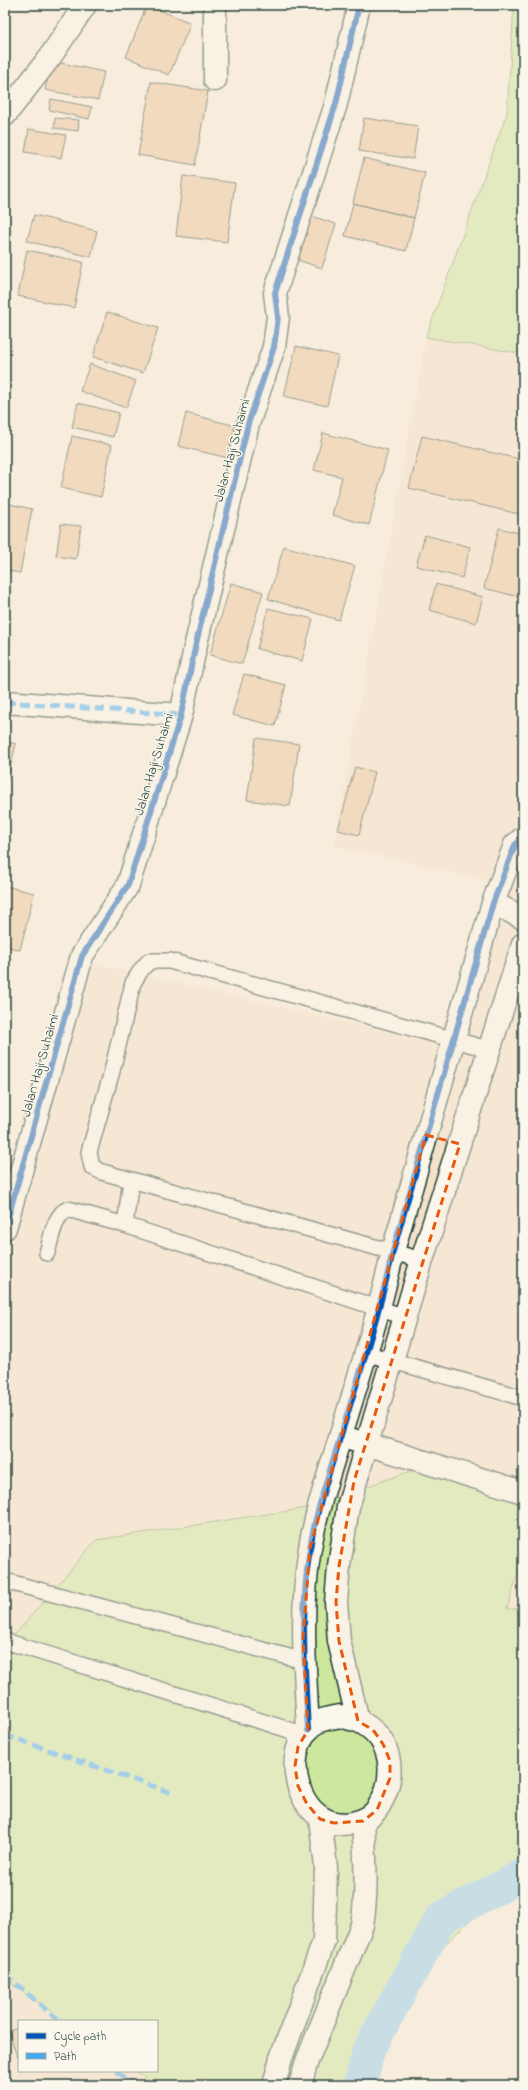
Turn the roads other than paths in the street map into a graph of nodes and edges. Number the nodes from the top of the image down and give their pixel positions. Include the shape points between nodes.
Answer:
1 (86, 5) edge
2 (215, 5) edge
3 (359, 5) edge
4 (215, 80) dead end
5 (5, 115) edge
6 (5, 702) edge
7 (181, 715) junction
8 (523, 838) edge
9 (493, 902) junction
10 (523, 918) edge
11 (523, 944) edge
12 (454, 1039) junction
13 (490, 1050) junction
14 (426, 1135) junction
15 (460, 1144) junction
16 (131, 1180) junction
17 (125, 1225) junction
18 (5, 1228) edge
19 (393, 1251) junction
20 (48, 1253) dead end
21 (422, 1260) junction
22 (380, 1309) junction
23 (405, 1316) junction
24 (365, 1353) junction
25 (393, 1362) junction
26 (523, 1398) edge
27 (340, 1437) junction
28 (367, 1444) junction
29 (523, 1492) edge
30 (320, 1502) junction
31 (348, 1507) junction
32 (5, 1581) edge
33 (5, 1641) edge
34 (304, 1661) junction
35 (358, 1721) junction
36 (306, 1733) junction
37 (320, 1819) junction
38 (363, 1821) junction
39 (274, 2085) edge
40 (300, 2085) edge

1 - 5 street
2 - 4 street
3 - 7 street, Jalan Haji Suhaimi via 336,104 276,293 278,316 274,347 248,424
6 - 7 street
7 - 18 street, Jalan Haji Suhaimi via 128,885 82,956
8 - 9 street via 515,845
9 - 10 street
9 - 12 street
11 - 13 street
12 - 13 lane
12 - 14 street
12 - 16 lane via 170,961 149,961 133,983 89,1152 92,1167
13 - 15 street
14 - 15 street
14 - 19 street
15 - 21 street
16 - 17 lane
16 - 19 lane
17 - 20 lane via 68,1209 59,1217
17 - 22 lane
19 - 21 lane
19 - 22 street
21 - 23 street
22 - 23 lane
22 - 24 street
23 - 25 street
24 - 25 lane
24 - 27 street
25 - 26 lane
25 - 28 street
27 - 28 street
27 - 30 street
28 - 29 street
28 - 31 street
30 - 31 street
30 - 34 street via 310,1548 303,1638
31 - 35 street via 336,1602 339,1641
32 - 34 lane
33 - 36 lane
34 - 36 street
35 - 36 street via 340,1716 323,1719
35 - 38 street via 372,1730 383,1744 390,1761 386,1795 377,1810
36 - 37 street via 298,1747 295,1766 298,1786 306,1804
37 - 38 street via 349,1824
37 - 39 street via 326,1867 324,1941 281,2058
38 - 40 street via 366,1906 362,1924 307,2061

